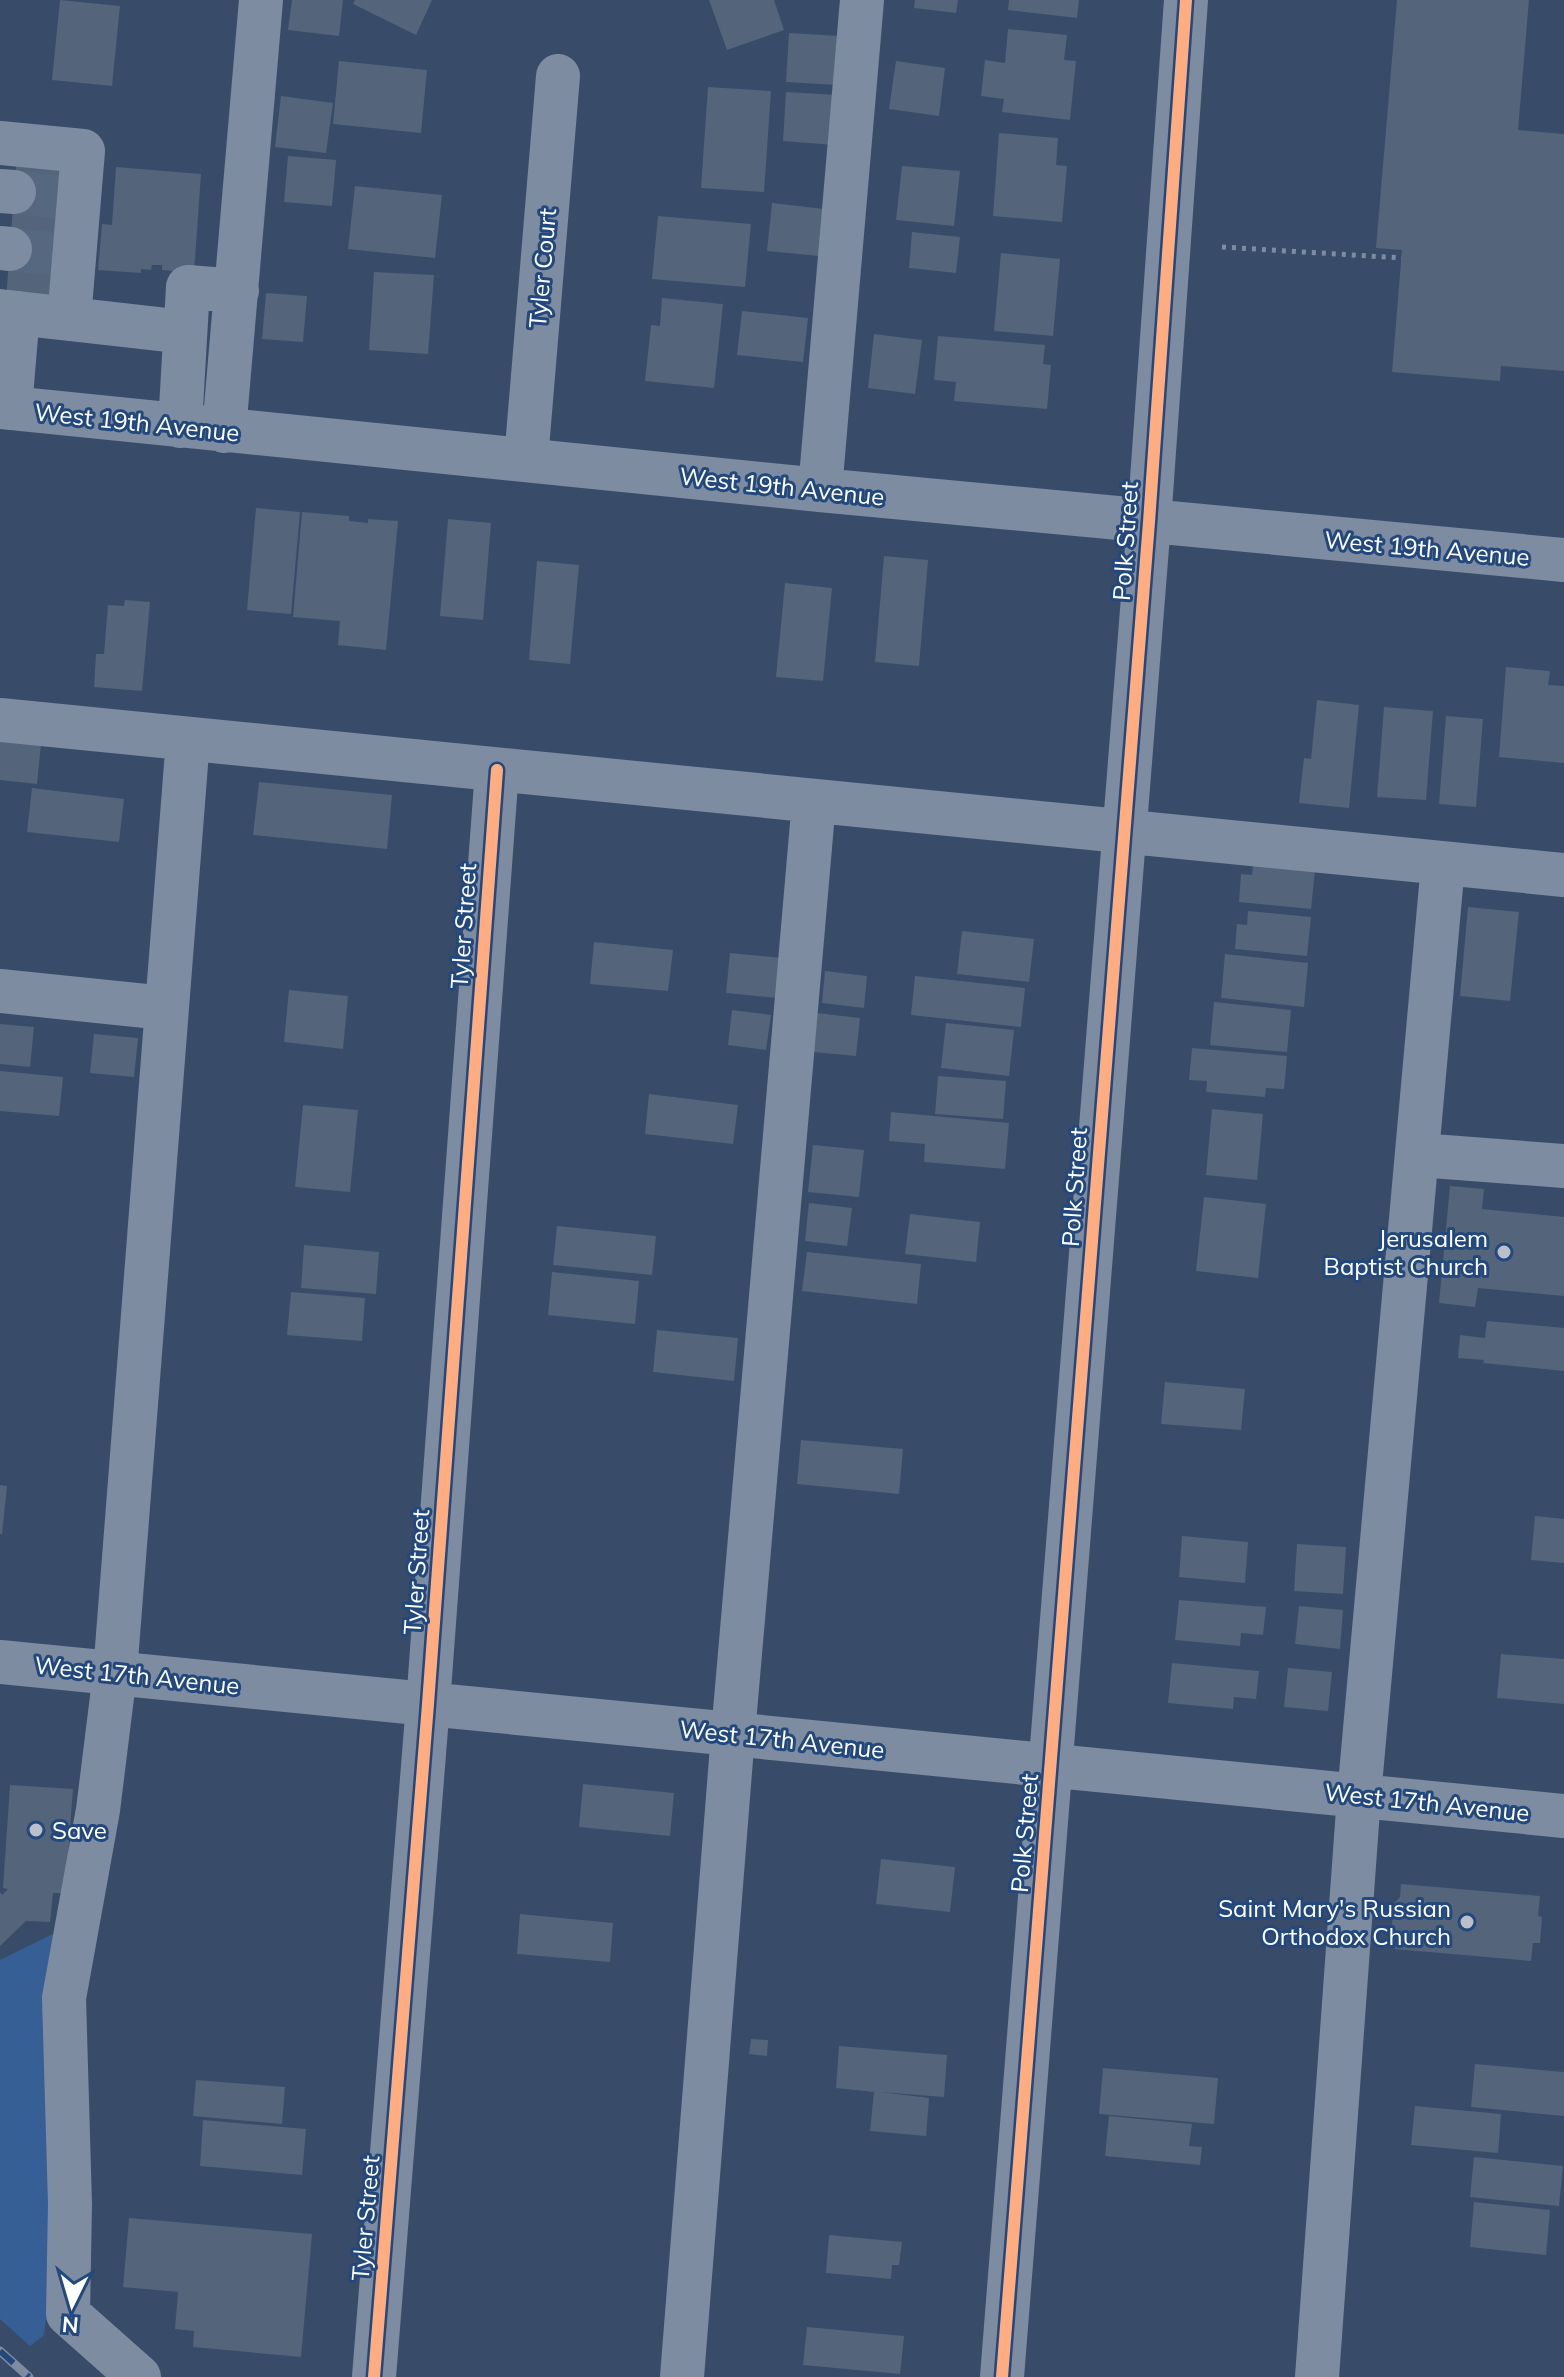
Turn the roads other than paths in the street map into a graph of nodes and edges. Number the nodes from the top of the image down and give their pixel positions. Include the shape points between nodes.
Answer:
1 (261, 0) edge
2 (862, 0) edge
3 (1186, 0) edge
4 (558, 76) dead end
5 (3, 170) edge
6 (237, 291) junction
7 (9, 312) edge
8 (69, 319) junction
9 (185, 332) junction
10 (5, 408) edge
11 (180, 426) junction
12 (224, 431) junction
13 (526, 460) junction
14 (820, 490) junction
15 (1149, 522) junction
16 (1564, 560) edge
17 (0, 720) edge
18 (188, 739) junction
19 (497, 770) junction
20 (814, 801) junction
21 (1123, 832) junction
22 (1443, 864) junction
23 (1564, 875) edge
24 (0, 991) edge
25 (165, 1008) junction
26 (1419, 1155) junction
27 (1564, 1166) edge
28 (0, 1662) edge
29 (115, 1673) junction
30 (428, 1704) junction
31 (733, 1734) junction
32 (1052, 1765) junction
33 (1359, 1796) junction
34 (1564, 1816) edge
35 (139, 2377) edge
36 (374, 2377) edge
37 (682, 2377) edge
38 (1002, 2377) edge
39 (1317, 2377) edge

1 - 6 street
2 - 14 street
3 - 15 street, Polk Street
4 - 13 street, Tyler Court
5 - 8 street via 83,151 67,256
6 - 9 street via 188,287
6 - 12 street
7 - 8 street
7 - 10 street
8 - 9 street
9 - 11 street
10 - 11 street, West 19th Avenue
11 - 12 street, West 19th Avenue
12 - 13 street, West 19th Avenue
13 - 14 street, West 19th Avenue
14 - 15 street, West 19th Avenue
15 - 16 street, West 19th Avenue
15 - 21 street, Polk Street
17 - 18 street
18 - 19 street
18 - 25 street
19 - 20 street
19 - 30 street, Tyler Street
20 - 21 street
20 - 31 street
21 - 22 street
21 - 32 street, Polk Street
22 - 23 street
22 - 26 street
24 - 25 street
25 - 29 street
26 - 27 street
26 - 33 street
28 - 29 street, West 17th Avenue
29 - 30 street, West 17th Avenue
29 - 35 street via 98,1810 64,1998 68,2314
30 - 31 street, West 17th Avenue
30 - 36 street, Tyler Street
31 - 32 street, West 17th Avenue
31 - 37 street
32 - 33 street, West 17th Avenue
32 - 38 street, Polk Street
33 - 34 street, West 17th Avenue
33 - 39 street

